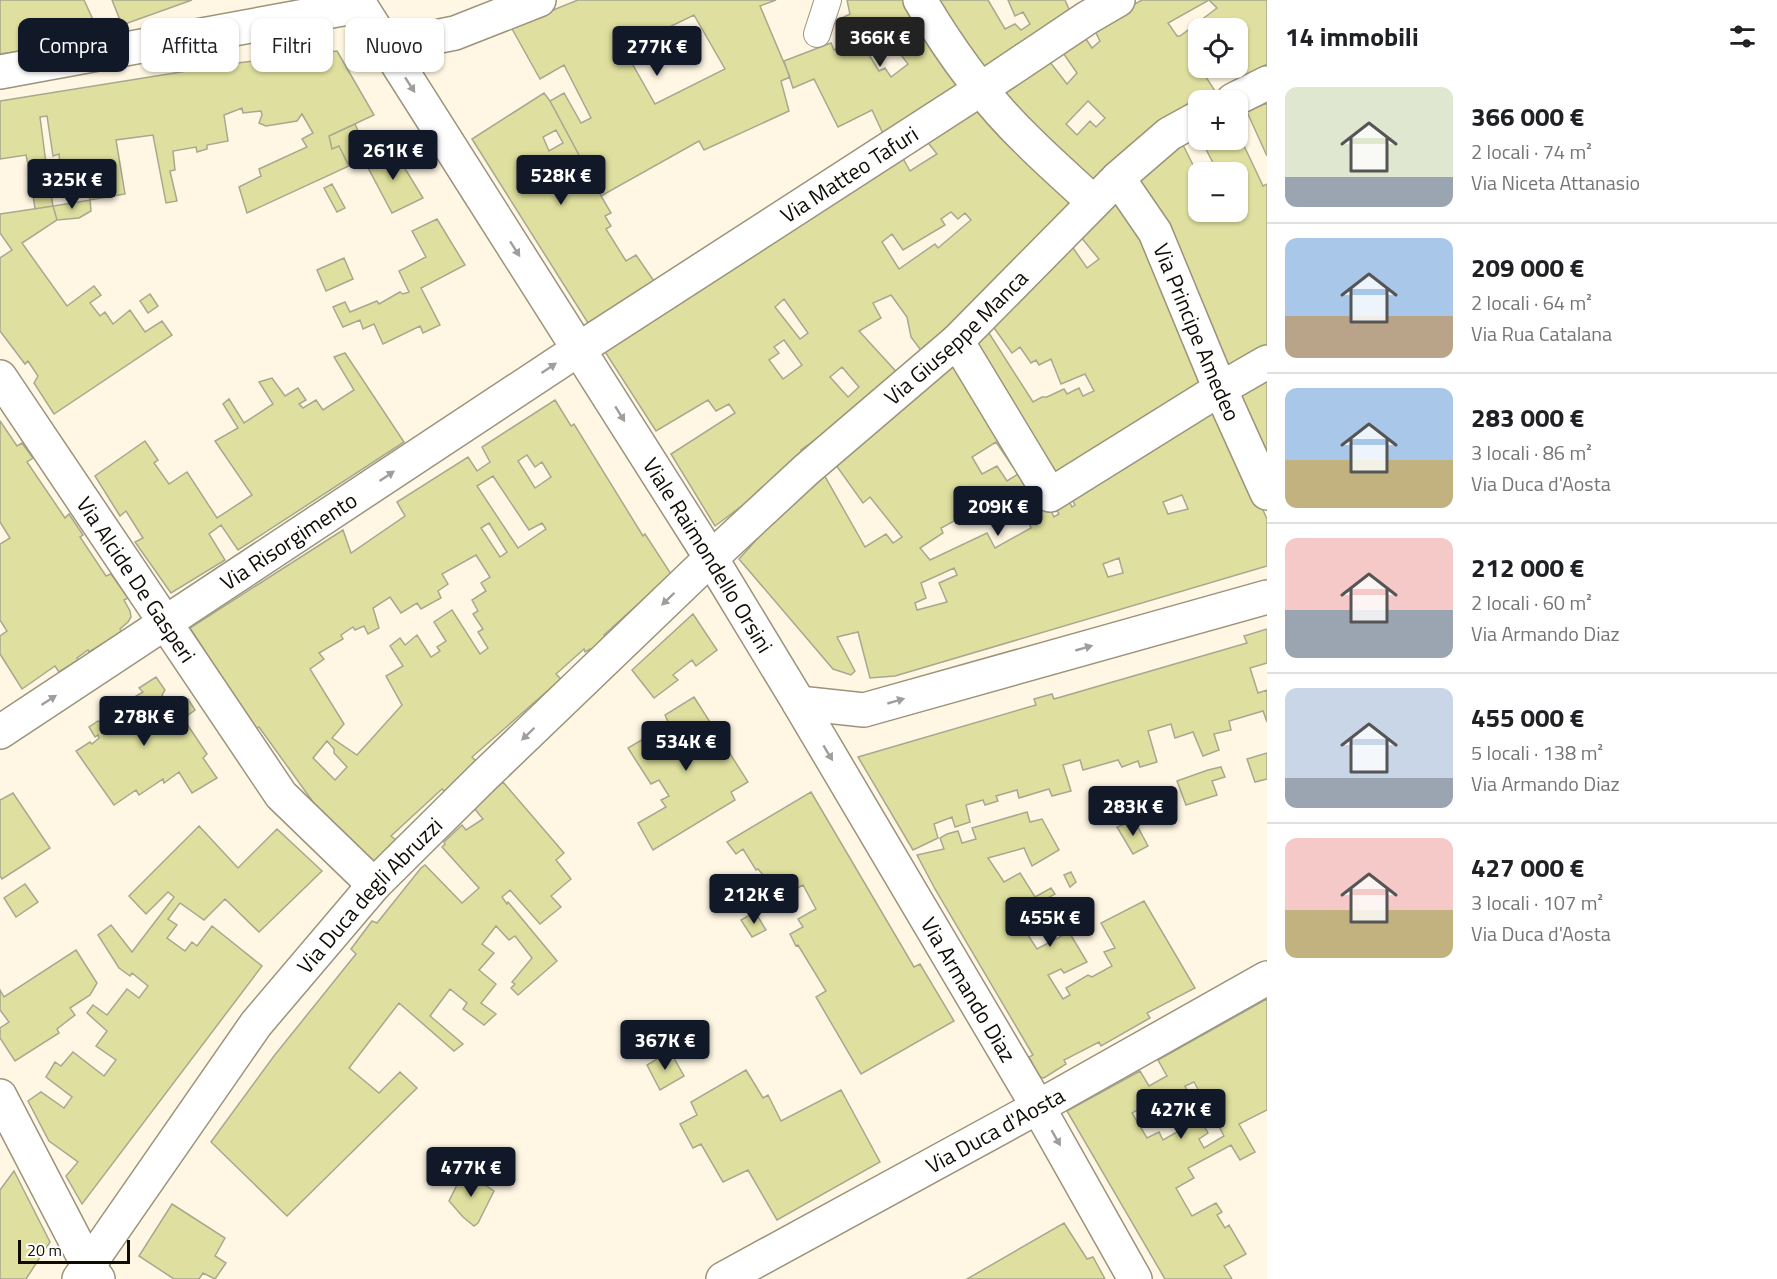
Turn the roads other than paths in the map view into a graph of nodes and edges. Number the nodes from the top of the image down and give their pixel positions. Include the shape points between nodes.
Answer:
1 (539, 0) edge
2 (828, 0) edge
3 (920, 0) edge
4 (1118, 0) edge
5 (358, 3) edge
6 (1083, 9) edge
7 (367, 18) edge
8 (817, 34) dead end
9 (444, 35) edge
10 (0, 72) edge
11 (401, 72) edge
12 (1267, 83) edge
13 (981, 90) junction
14 (1248, 92) edge
15 (1188, 124) edge
16 (1118, 178) junction
17 (1093, 202) junction
18 (957, 341) junction
19 (579, 349) junction
20 (1267, 362) edge
21 (0, 377) edge
22 (1220, 389) junction
23 (1267, 493) edge
24 (711, 558) junction
25 (1267, 597) edge
26 (166, 624) junction
27 (799, 703) junction
28 (0, 732) edge
29 (374, 885) junction
30 (1267, 978) edge
31 (0, 1096) edge
32 (1038, 1107) junction
33 (88, 1274) edge
34 (723, 1279) edge
35 (1135, 1279) edge

1 - 9 street
2 - 8 street
3 - 13 street
4 - 6 street, Via Matteo Tafuri
5 - 7 street, Viale Raimondello Orsini
5 - 10 street
6 - 13 street, Via Matteo Tafuri
11 -> 19 street, Viale Raimondello Orsini
12 - 14 street
13 - 17 street
13 - 19 street, Via Matteo Tafuri
15 - 16 street, Via Giuseppe Manca via 1169,134
16 - 17 street, Via Giuseppe Manca
16 - 22 street, Via Principe Amedeo via 1155,232
17 - 18 street, Via Giuseppe Manca
18 - 22 street via 1050,495
18 - 24 street, Via Giuseppe Manca via 806,470
19 -> 24 street, Viale Raimondello Orsini
26 -> 19 street, Via Risorgimento
20 - 22 street
21 - 26 street, Via Alcide De Gasperi
22 - 23 street, Via Principe Amedeo
24 - 27 street, Viale Raimondello Orsini
24 -> 29 street, Via Duca degli Abruzzi
27 -> 25 street via 864,710
28 -> 26 street, Via Risorgimento
26 - 29 street, Via Alcide De Gasperi via 282,795
27 -> 32 street, Via Armando Diaz
29 - 33 street, Via Duca degli Abruzzi via 256,1024
30 - 32 street, Via Duca d'Aosta
31 - 33 street
32 - 34 street, Via Duca d'Aosta
32 -> 35 street, Via Armando Diaz

